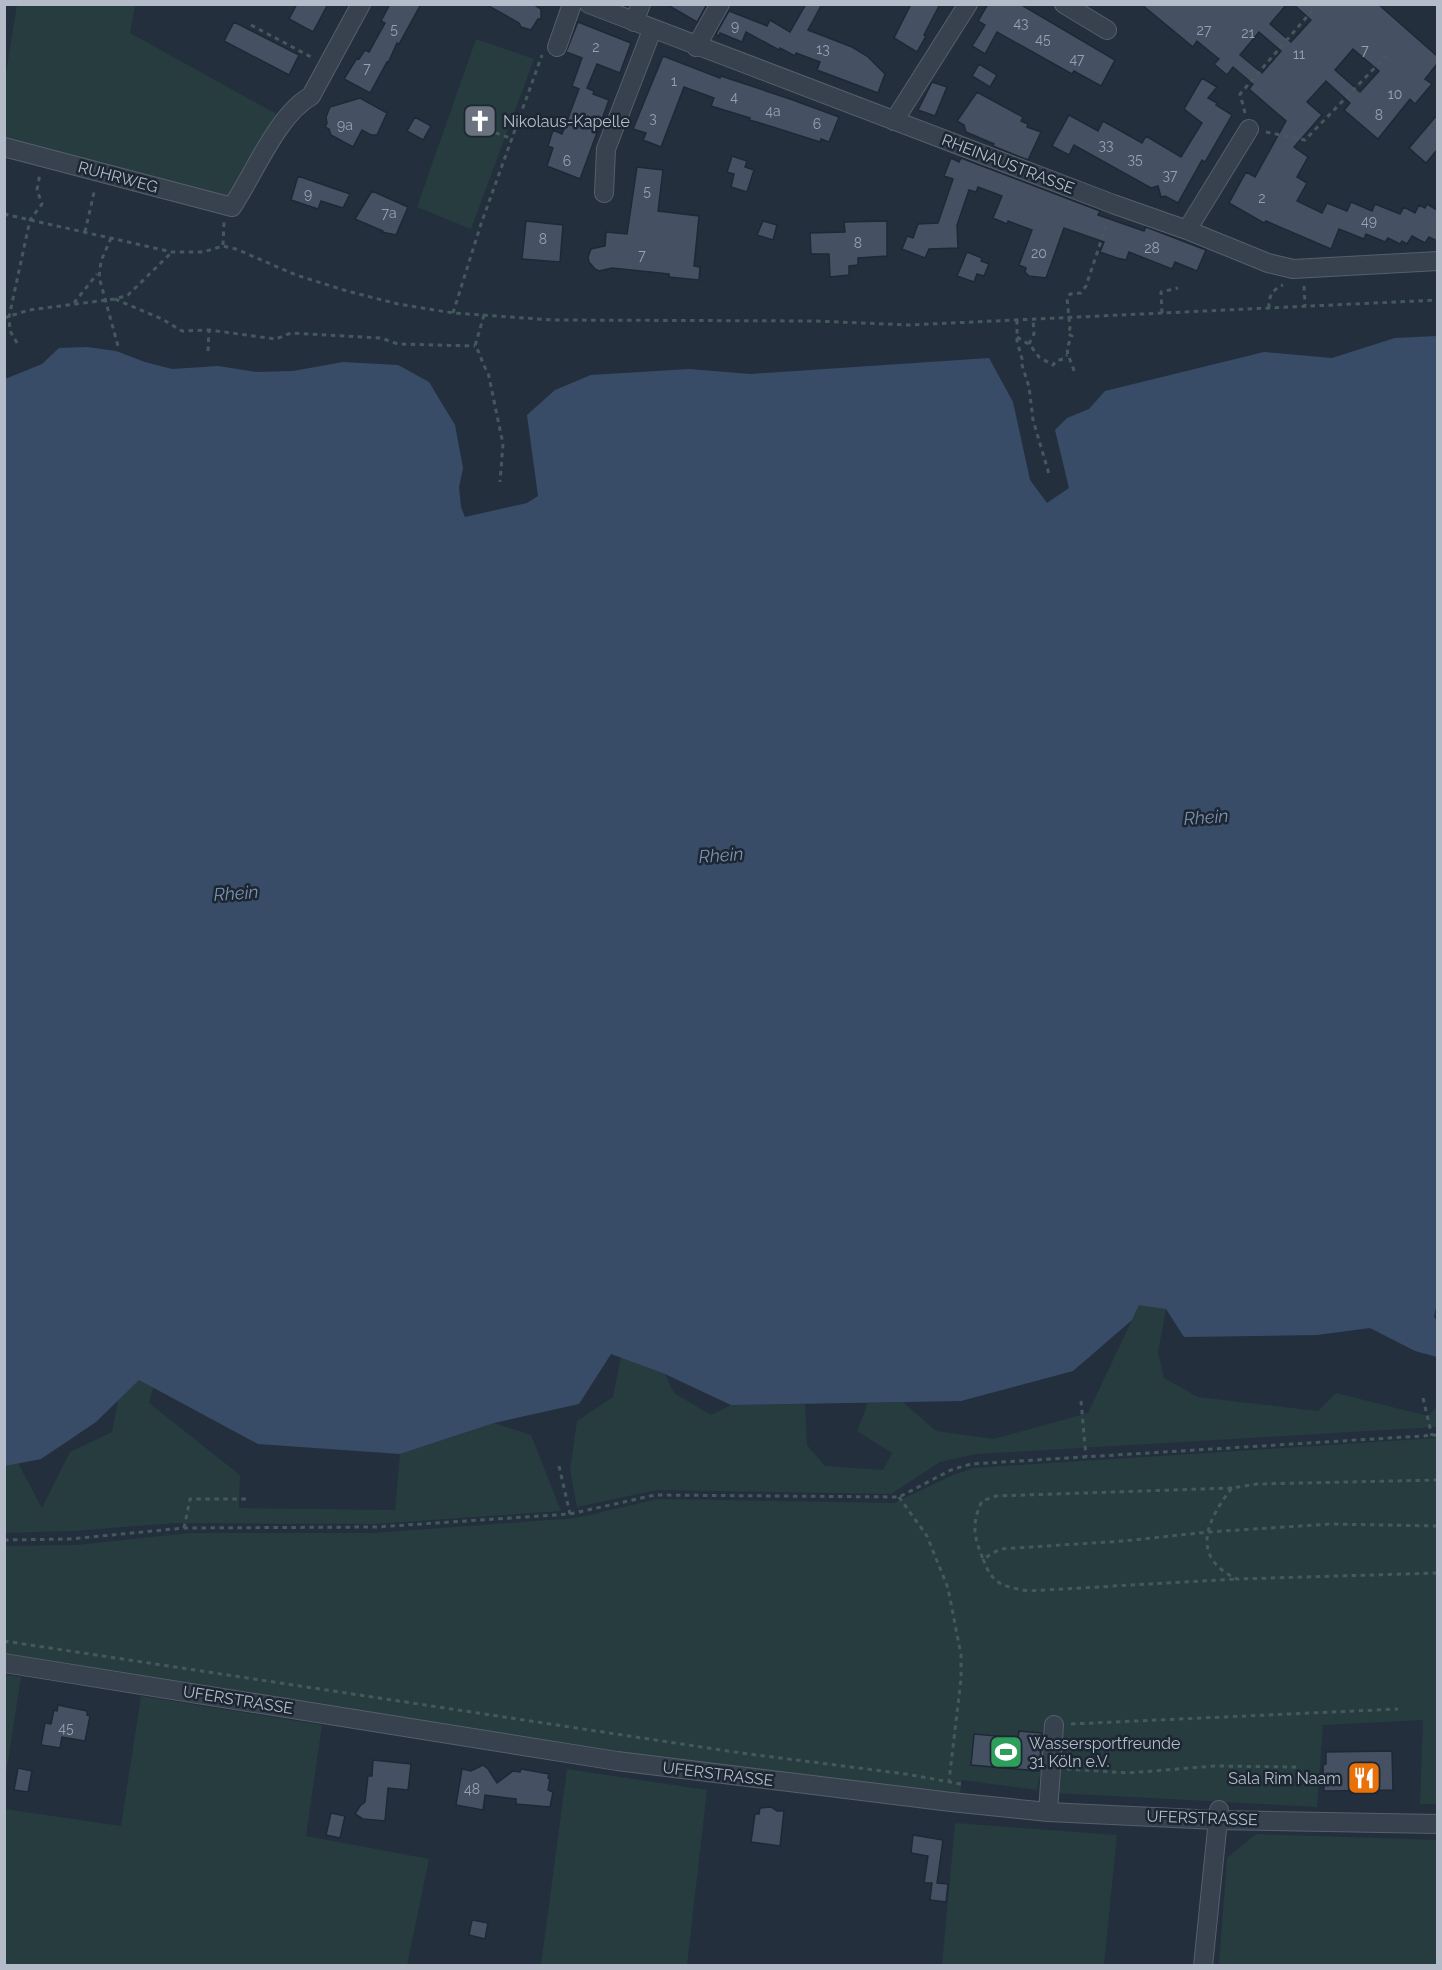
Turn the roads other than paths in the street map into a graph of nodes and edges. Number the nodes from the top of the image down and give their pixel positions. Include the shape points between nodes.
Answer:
1 (361, 4) edge
2 (572, 4) edge
3 (589, 4) edge
4 (641, 4) edge
5 (720, 4) edge
6 (968, 4) edge
7 (1064, 4) edge
8 (634, 22) junction
9 (652, 30) junction
10 (1107, 30) dead end
11 (696, 46) junction
12 (550, 50) road end
13 (894, 121) junction
14 (1249, 129) road end
15 (4, 147) edge
16 (604, 193) dead end
17 (1187, 230) junction
18 (1437, 261) edge
19 (4, 1663) edge
20 (1054, 1725) road end
21 (1048, 1812) junction
22 (1218, 1815) junction
23 (1437, 1824) edge
24 (1203, 1965) edge

1 - 15 street, RUHRWEG via 312,96 297,104 286,118 232,207
2 - 12 street
3 - 8 street, RHEINAUSTRASSE
4 - 8 street
5 - 11 street
6 - 13 street
7 - 10 street
8 - 9 street, RHEINAUSTRASSE
9 - 11 street, RHEINAUSTRASSE
9 - 16 street via 606,149
11 - 13 street, RHEINAUSTRASSE
13 - 17 street, RHEINAUSTRASSE
14 - 17 street
17 - 18 street, RHEINAUSTRASSE via 1268,263 1293,269
19 - 21 street, UFERSTRASSE via 617,1761
20 - 21 street
21 - 22 street, UFERSTRASSE
22 - 23 street, UFERSTRASSE
22 - 24 street

